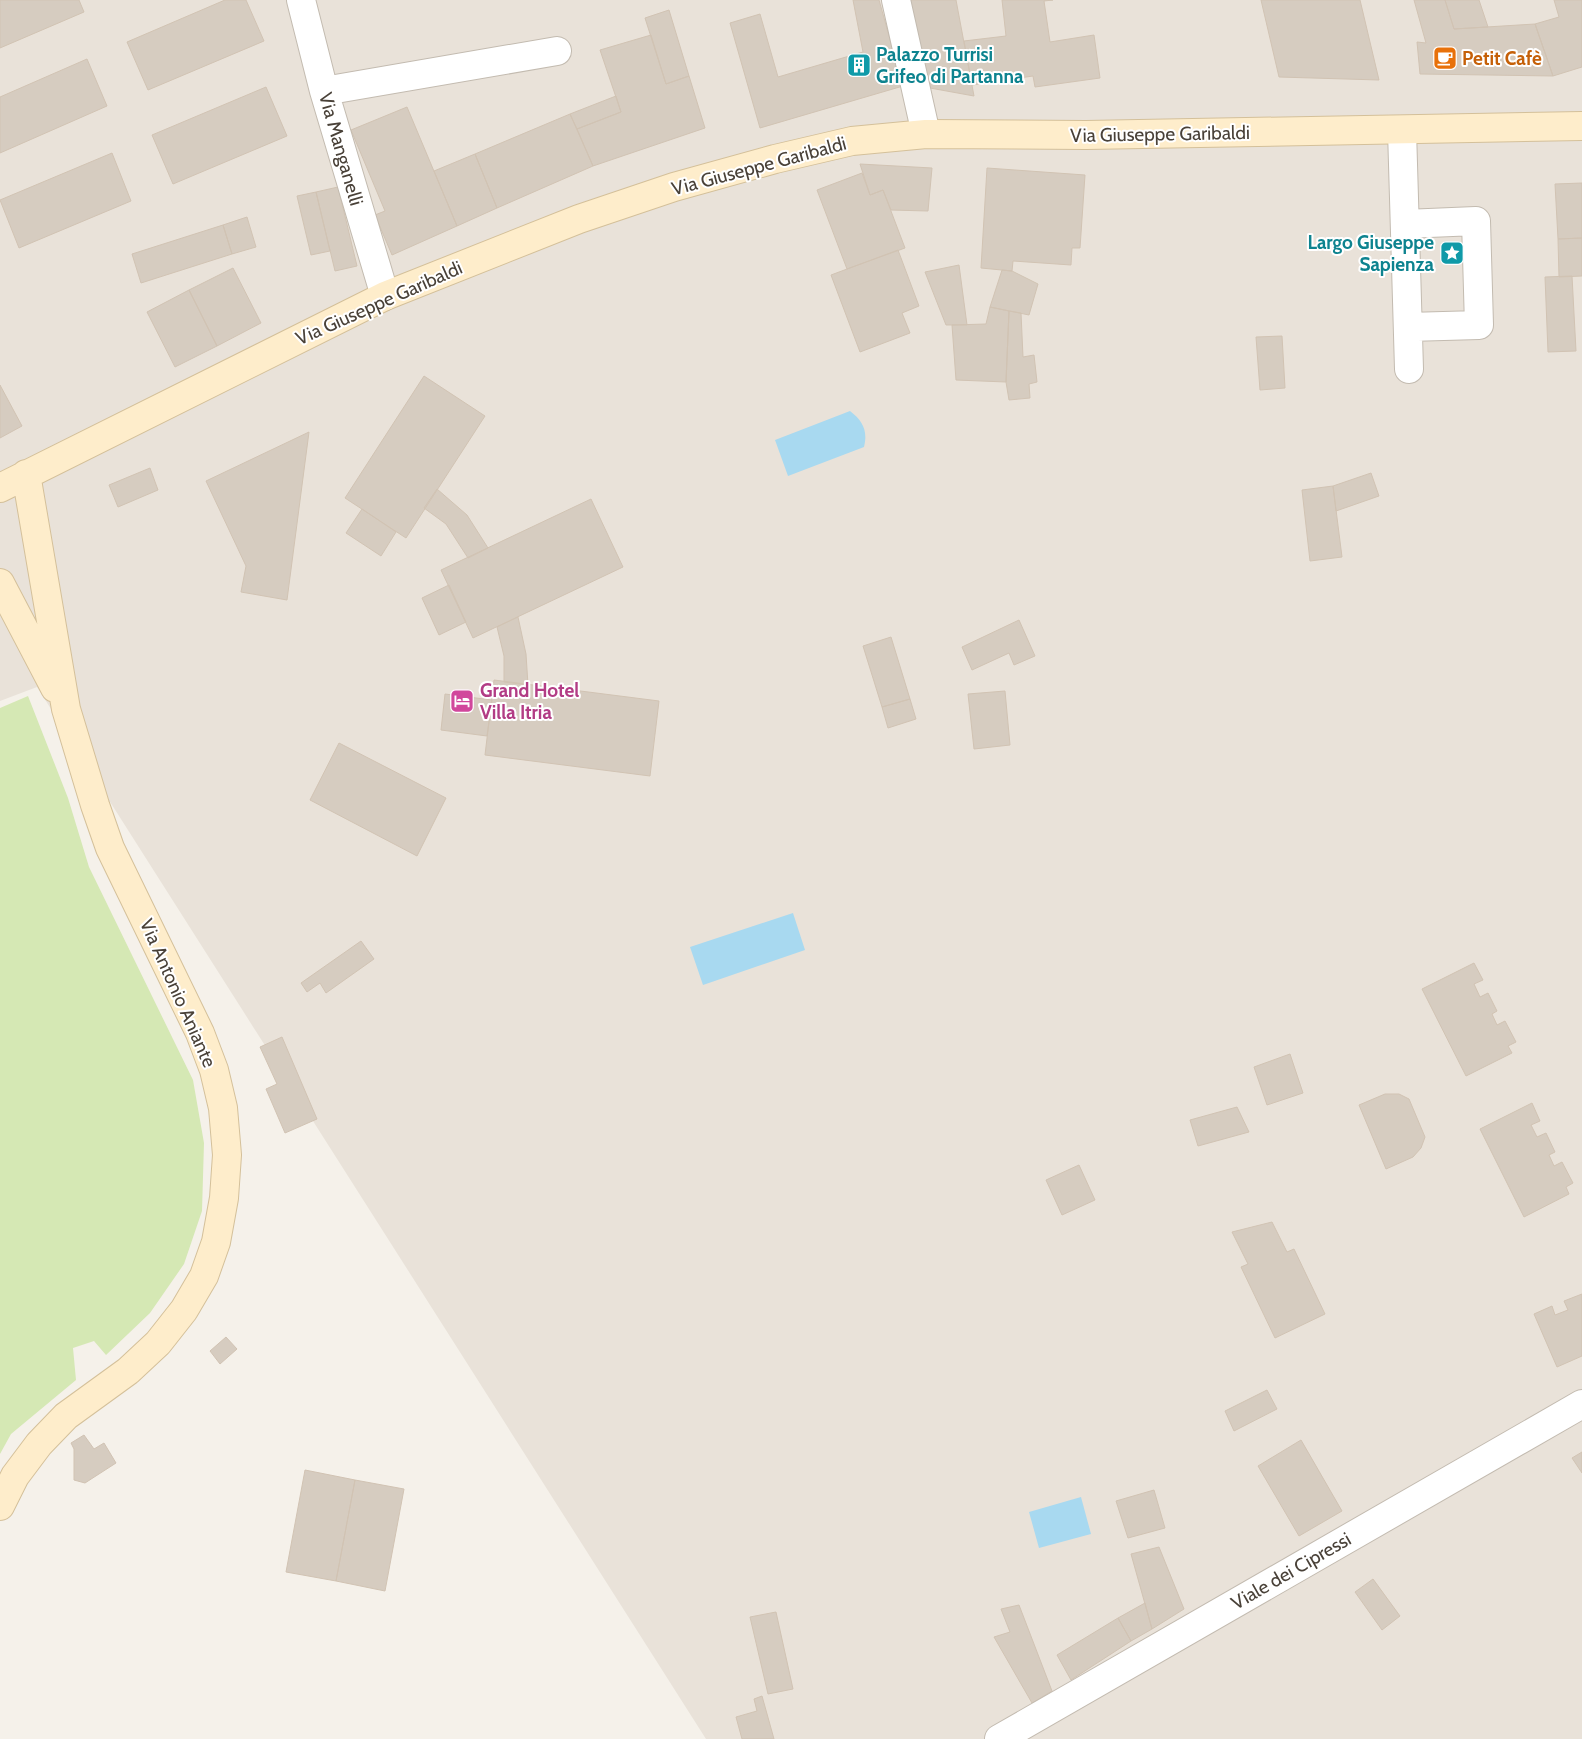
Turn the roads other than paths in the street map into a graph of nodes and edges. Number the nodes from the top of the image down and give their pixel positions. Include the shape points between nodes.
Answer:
1 (301, 0) edge
2 (896, 0) edge
3 (557, 51) dead end
4 (324, 91) junction
5 (1582, 126) edge
6 (1402, 130) junction
7 (926, 134) junction
8 (1405, 224) junction
9 (385, 296) junction
10 (1408, 327) junction
11 (1409, 369) dead end
12 (26, 474) junction
13 (0, 488) edge
14 (0, 584) edge
15 (66, 709) junction
16 (1582, 1404) edge
17 (0, 1506) edge
18 (999, 1739) edge

1 - 4 street, Via Manganelli
2 - 7 street
3 - 4 street
4 - 9 street, Via Manganelli
5 - 6 main road, Via Giuseppe Garibaldi
6 - 7 main road, Via Giuseppe Garibaldi
6 - 8 street
7 - 9 main road, Via Giuseppe Garibaldi via 852,141 674,187 579,219
8 - 10 street
8 - 10 street via 1476,222 1479,325
9 - 12 main road, Via Giuseppe Garibaldi
10 - 11 street
12 - 13 main road, Via Giuseppe Garibaldi
12 - 15 main road
14 - 15 main road
15 - 17 main road, Via Antonio Aniante via 110,848 210,1061 223,1108 227,1155 224,1198 216,1242 204,1276 184,1310 158,1343 134,1366 66,1416 39,1444 15,1476
16 - 18 street, Viale dei Cipressi

